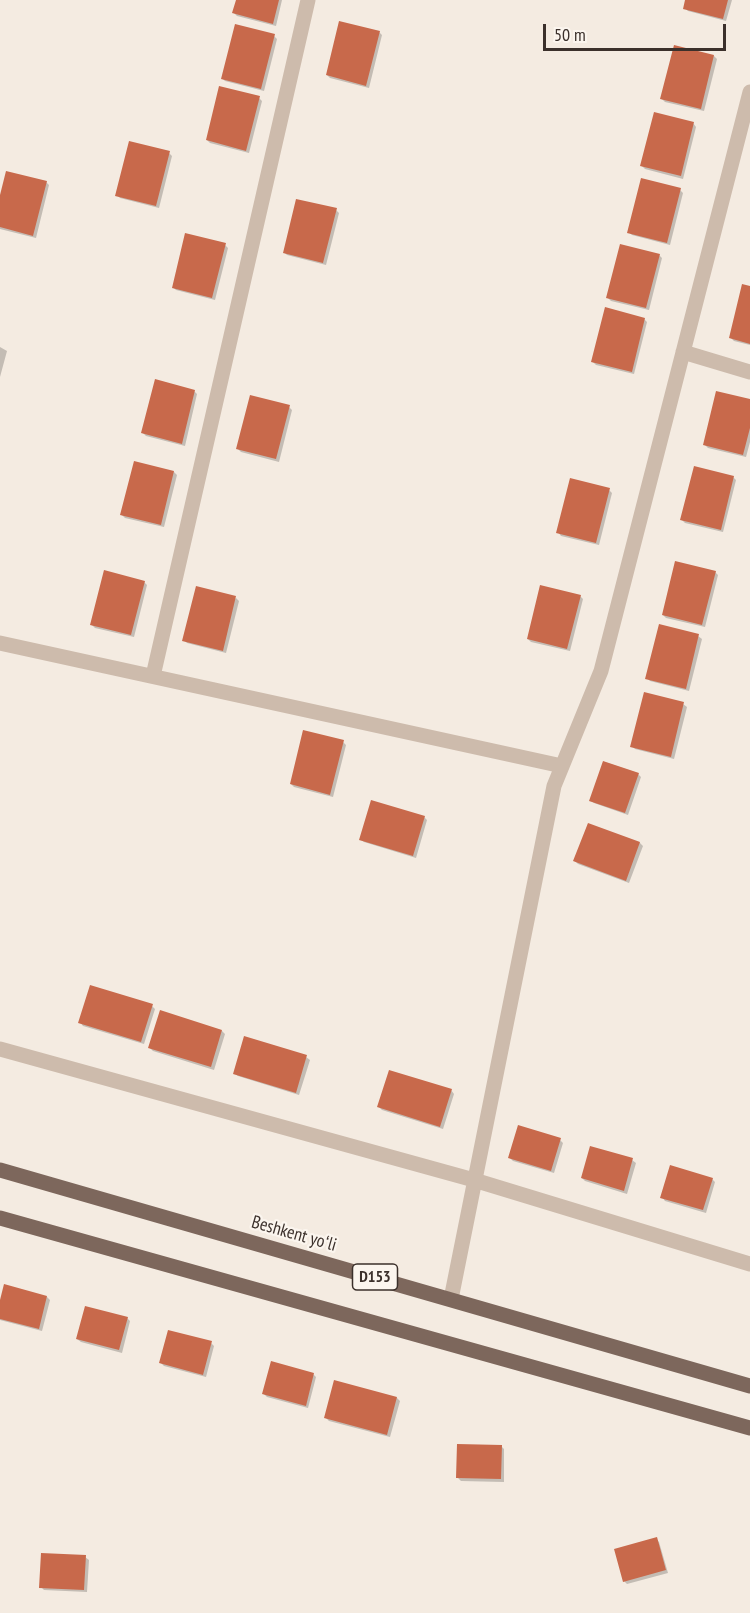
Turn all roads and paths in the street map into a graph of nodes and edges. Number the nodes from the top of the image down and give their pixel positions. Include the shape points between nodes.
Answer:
1 (308, 0) edge
2 (750, 92) edge
3 (683, 352) junction
4 (750, 372) edge
5 (0, 643) edge
6 (153, 676) junction
7 (562, 766) junction
8 (0, 1049) edge
9 (0, 1170) edge
10 (474, 1180) junction
11 (0, 1218) edge
12 (750, 1264) edge
13 (451, 1299) junction
14 (750, 1386) edge
15 (750, 1428) edge

1 - 6 street
2 - 3 street
3 - 4 street
3 - 7 street via 601,671
5 - 6 street
6 - 7 street
7 - 10 street via 554,786
8 - 10 street
9 - 13 main road, Beshkent yoʻli / D153
10 - 12 street
10 - 13 street
11 - 15 main road, D153
13 - 14 main road, Beshkent yoʻli / D153

